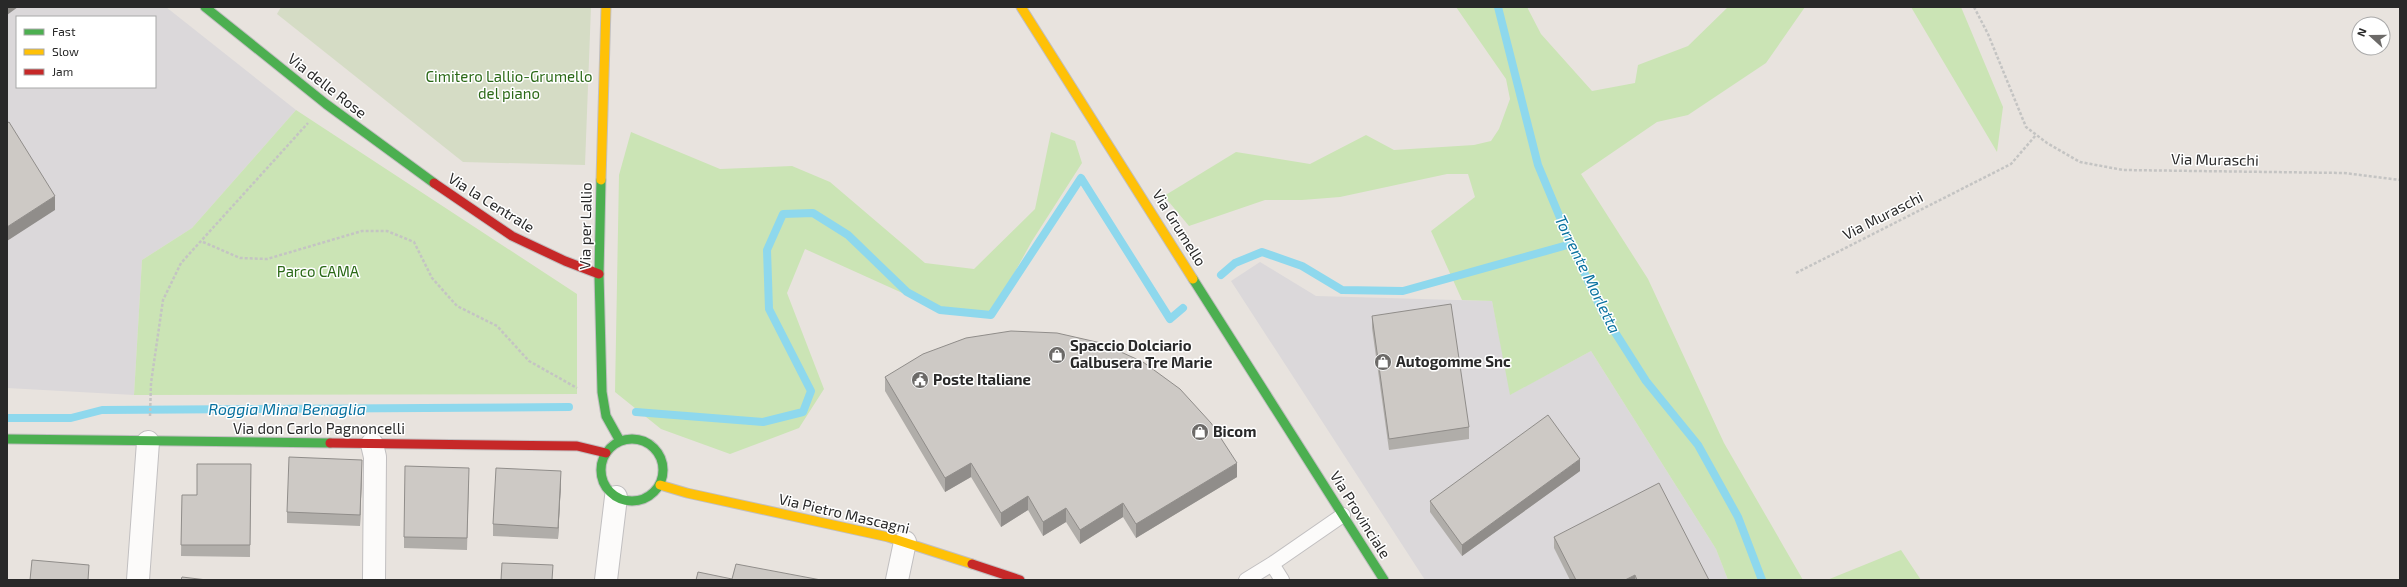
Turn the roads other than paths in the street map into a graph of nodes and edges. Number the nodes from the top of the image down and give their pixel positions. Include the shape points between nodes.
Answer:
1 (205, 7) edge
2 (606, 7) edge
3 (1021, 7) edge
4 (435, 184) joint
5 (599, 274) junction
6 (149, 432) junction
7 (7, 438) edge
8 (620, 441) junction
9 (372, 444) junction
10 (606, 453) junction
11 (1312, 464) joint
12 (660, 485) junction
13 (616, 497) junction
14 (1343, 515) junction
15 (905, 542) junction
16 (1272, 564) junction
17 (138, 580) edge
18 (374, 580) edge
19 (606, 580) edge
20 (897, 580) edge
21 (1020, 580) edge
22 (1246, 580) edge
23 (1282, 580) edge
24 (1384, 580) edge

1 - 4 street, Via delle Rose via 326,104
2 - 5 street, Via per Lallio
3 - 11 street, Via Grumello
4 - 5 street, Via la Centrale via 512,236
5 - 8 street, Via per Lallio via 602,392 606,416
6 - 7 street, Via don Carlo Pagnoncelli
6 - 9 street, Via don Carlo Pagnoncelli
6 - 17 street
8 - 10 street
8 - 12 street via 633,439 645,442 655,449 662,460 664,472
9 - 10 street, Via don Carlo Pagnoncelli via 577,446
9 - 18 street via 375,457
10 - 13 street via 601,465 601,478 606,489
11 - 14 street, Via Provinciale
12 - 13 street via 652,495 640,501 628,502
12 - 15 street, Via Pietro Mascagni
13 - 19 street
14 - 16 lane
14 - 24 street, Via Provinciale
15 - 20 street
15 - 21 street, Via Pietro Mascagni
16 - 22 lane
16 - 23 lane

